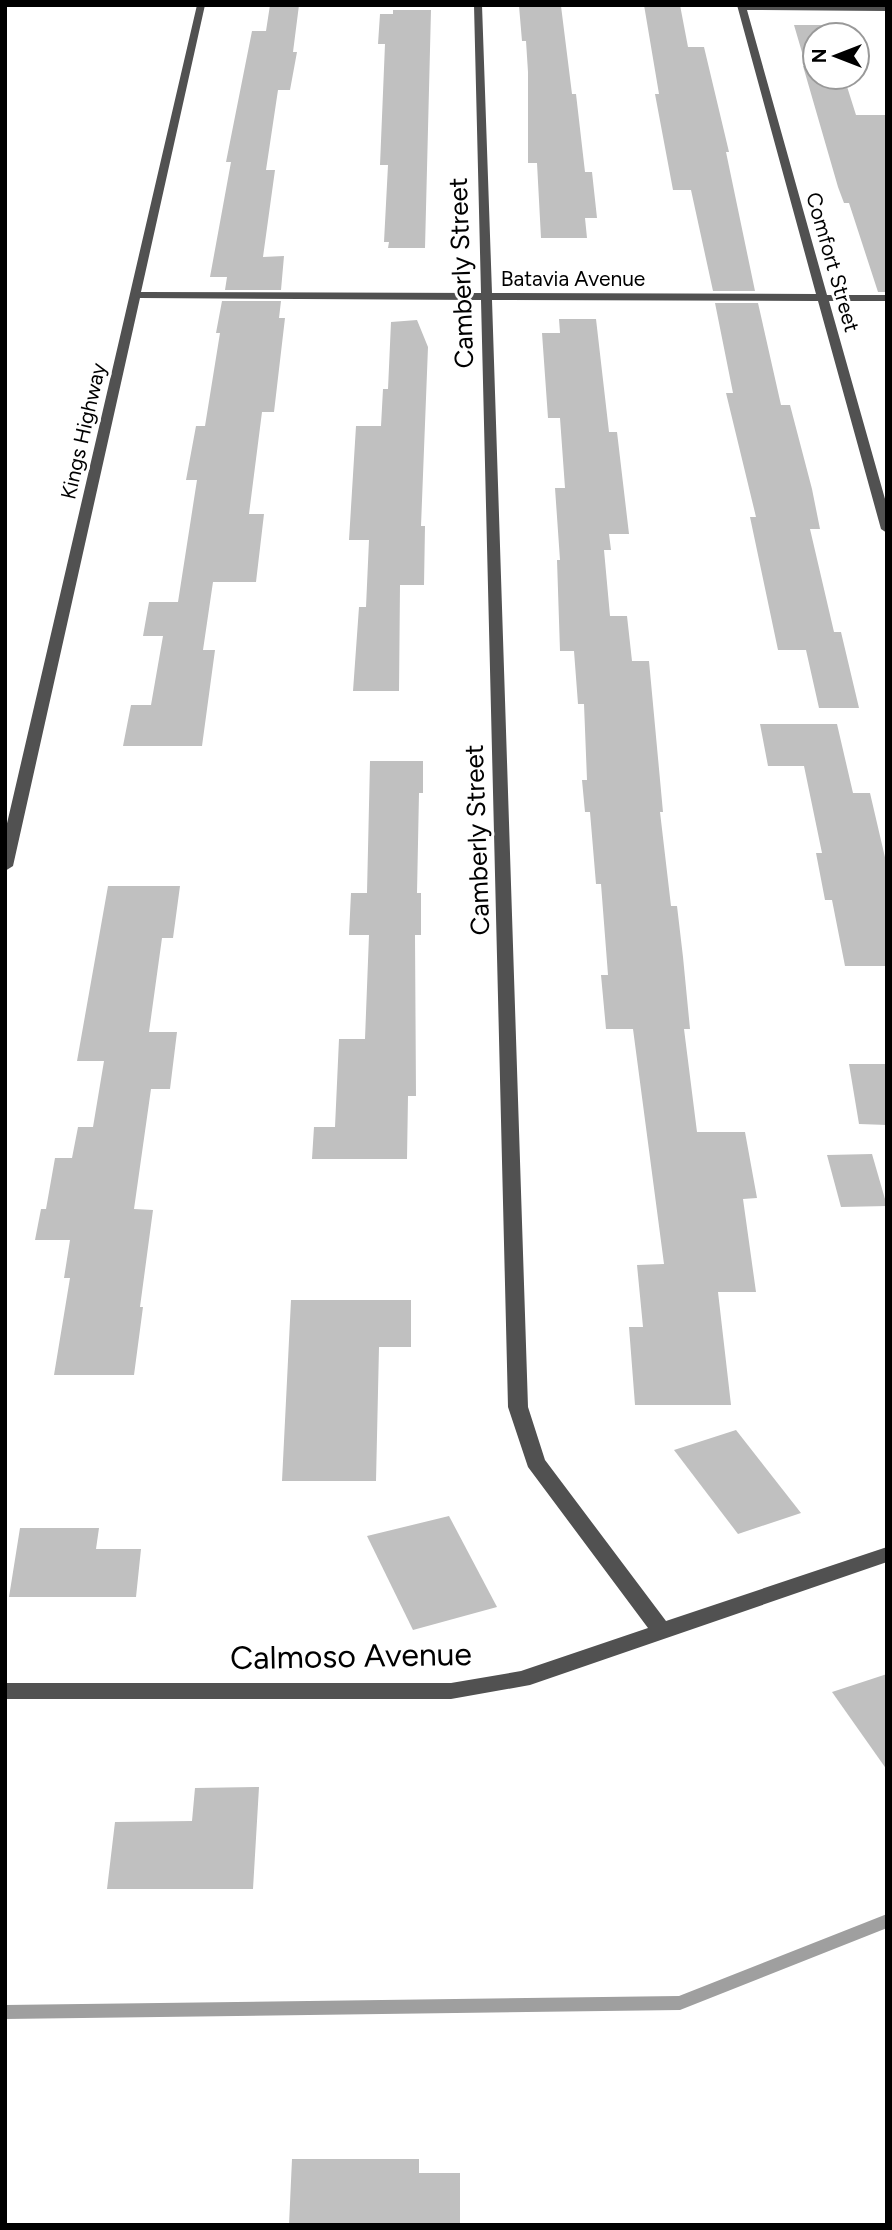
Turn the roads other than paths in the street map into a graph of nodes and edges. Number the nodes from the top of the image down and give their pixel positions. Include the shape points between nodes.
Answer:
1 (201, 5) edge
2 (478, 5) edge
3 (741, 6) edge
4 (887, 8) edge
5 (134, 295) junction
6 (485, 297) junction
7 (823, 298) junction
8 (887, 298) edge
9 (887, 529) edge
10 (5, 866) edge
11 (887, 1554) edge
12 (660, 1630) junction
13 (5, 1691) edge

1 - 5 street, Kings Highway
2 - 6 street, Camberly Street
3 - 4 street
3 - 7 street, Comfort Street
5 - 6 street, Batavia Avenue
5 - 10 street, Kings Highway
6 - 7 street, Batavia Avenue
6 - 12 street, Camberly Street via 518,1407 535,1462
7 - 8 street, Batavia Avenue
7 - 9 street, Comfort Street
11 - 12 street, Calmoso Avenue
12 - 13 street, Calmoso Avenue via 522,1679 451,1691

